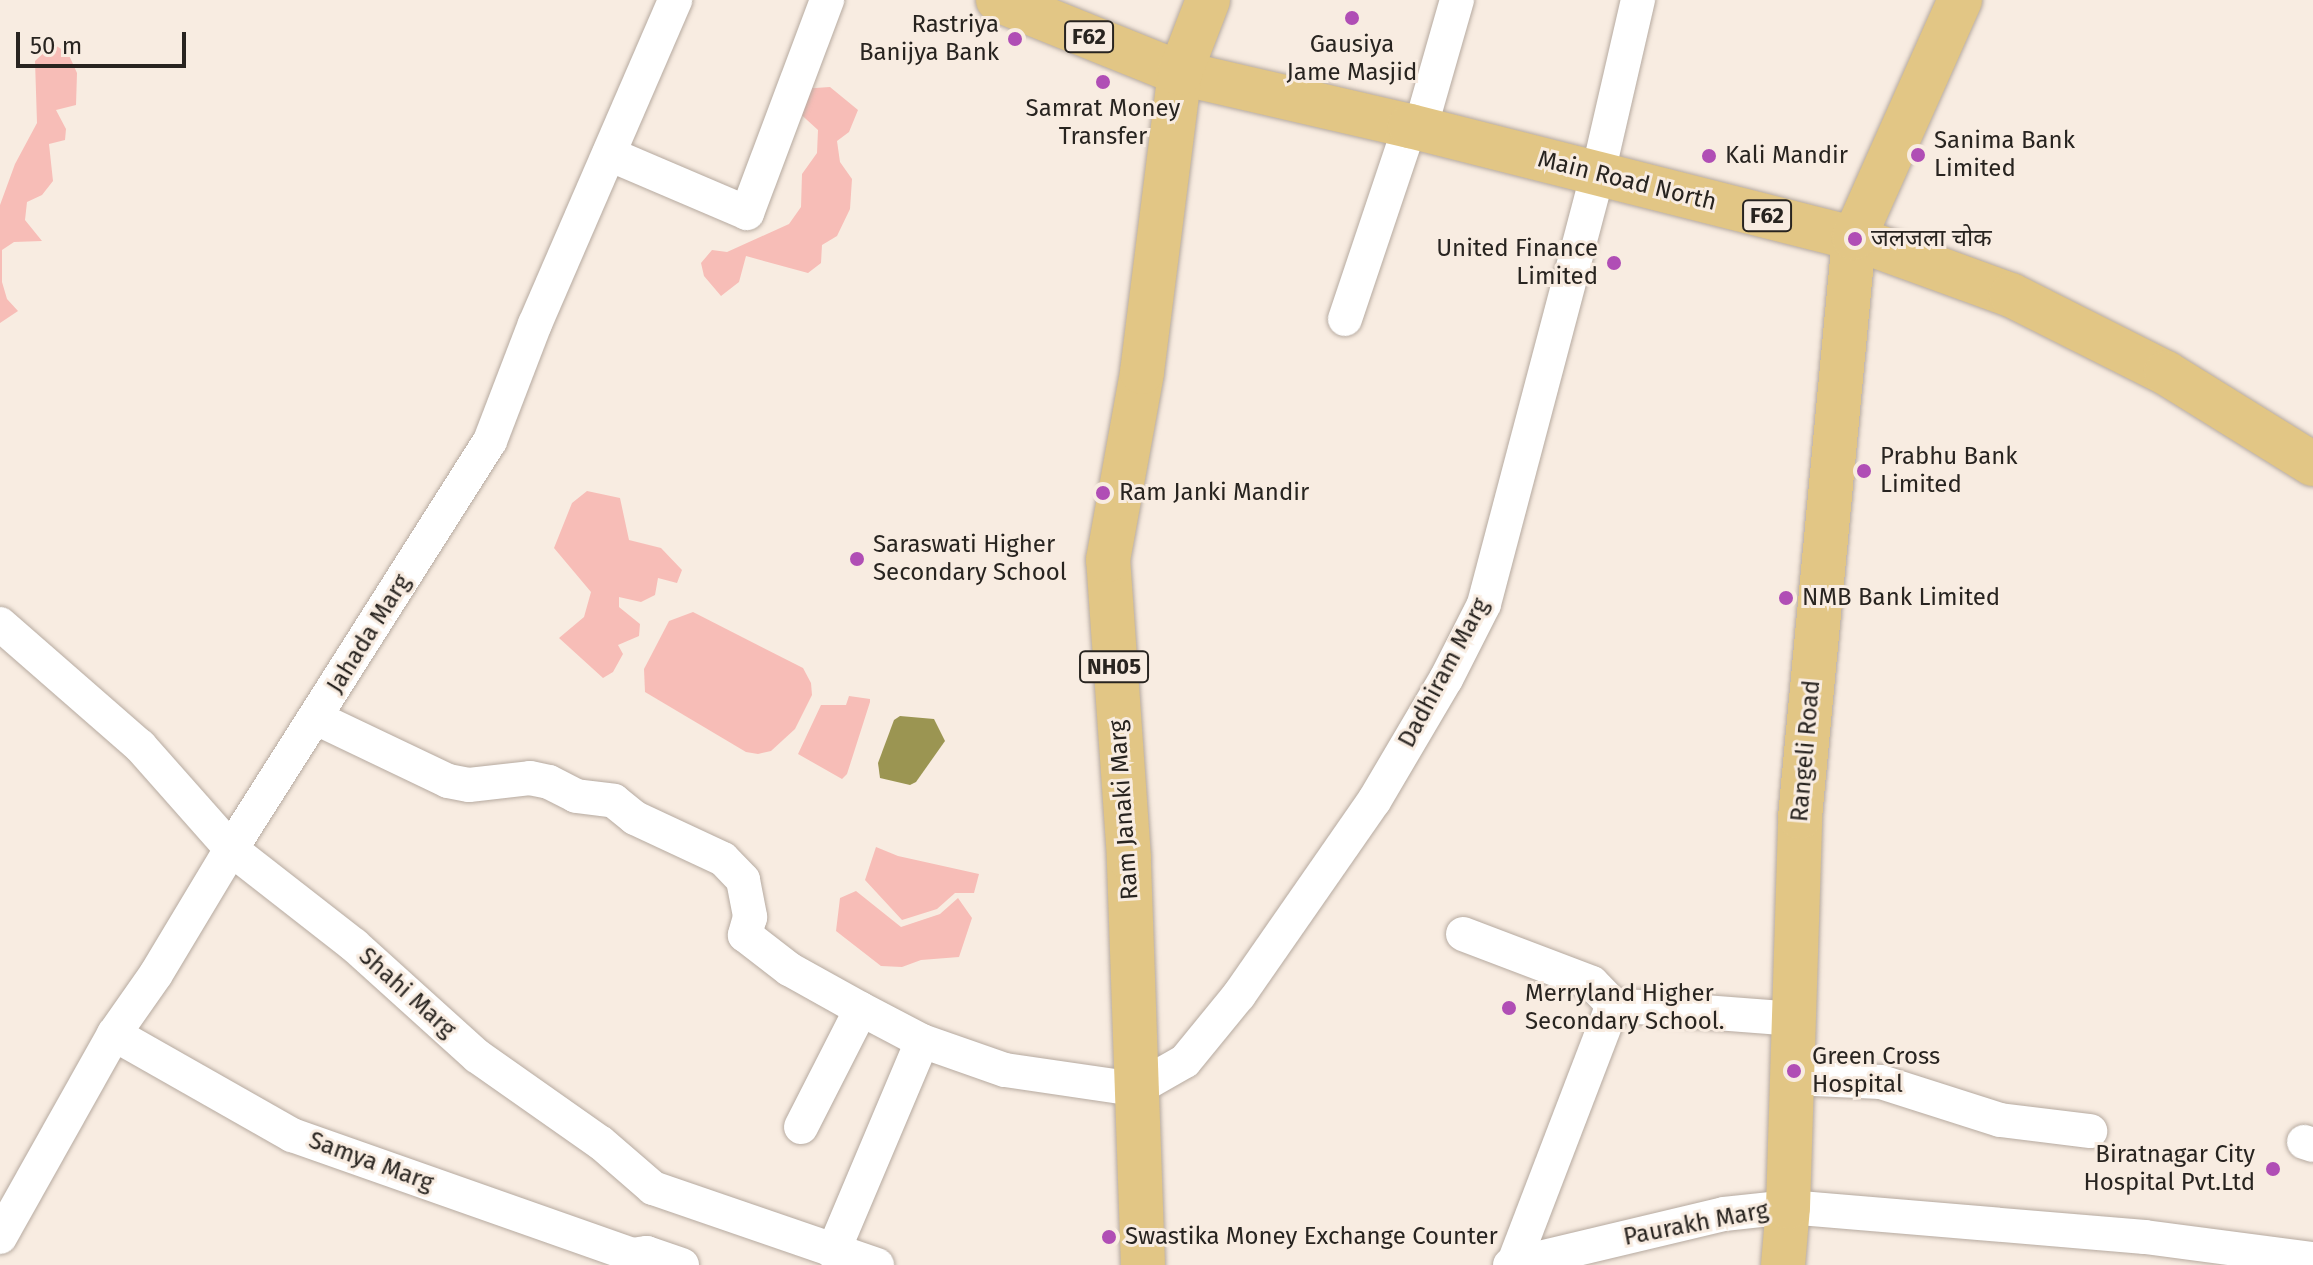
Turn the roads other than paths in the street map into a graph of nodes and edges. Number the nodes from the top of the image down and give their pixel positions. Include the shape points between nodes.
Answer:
1 (675, 0) edge
2 (827, 0) edge
3 (998, 0) edge
4 (1208, 0) edge
5 (1457, 0) edge
6 (1638, 0) edge
7 (1960, 0) edge
8 (1180, 73) junction
9 (1415, 128) junction
10 (609, 154) junction
11 (1598, 173) junction
12 (1854, 238) junction
13 (1345, 319) dead end
14 (2313, 464) edge
15 (0, 624) edge
16 (316, 718) junction
17 (231, 849) junction
18 (1463, 934) dead end
19 (1613, 1005) junction
20 (861, 1009) junction
21 (1794, 1019) junction
22 (114, 1034) junction
23 (922, 1041) junction
24 (1792, 1078) junction
25 (1136, 1089) junction
26 (801, 1127) dead end
27 (2090, 1131) dead end
28 (1788, 1207) junction
29 (0, 1235) edge
30 (833, 1252) junction
31 (2313, 1259) edge
32 (630, 1260) edge
33 (682, 1265) edge
34 (877, 1265) edge
35 (1143, 1265) edge
36 (1512, 1265) edge
37 (1783, 1265) edge

1 - 10 street, Jahada Marg
2 - 10 street via 747,213
3 - 8 main road, F62
4 - 8 main road, NH05
5 - 9 street
6 - 11 street, Dadhiram Marg
7 - 12 main road, Rangeli Road
8 - 9 main road, Main Road North / F62
8 - 25 main road, Ram Janaki Marg / NH05 via 1142,372 1108,560 1129,858
9 - 11 main road, Main Road North / F62
9 - 13 street
10 - 16 street, Jahada Marg via 490,441
11 - 12 main road, Main Road North / F62
11 - 25 street, Dadhiram Marg via 1478,617 1374,801 1239,995 1185,1061
12 - 14 main road, Main Road North / F62 via 2011,295 2166,373
12 - 21 main road, Rangeli Road via 1800,817
15 - 17 street, Shahi Marg via 140,746
16 - 17 street, Jahada Marg
16 - 20 street via 448,781 469,785 530,778 576,796 614,801 635,818 723,859 743,880 750,917 745,935 789,969
17 - 22 street, Jahada Marg
17 - 30 street, Shahi Marg via 354,945 477,1056 601,1143 653,1188
18 - 19 street via 1592,983
19 - 21 street
19 - 36 street
20 - 23 street
20 - 26 street
21 - 24 main road, Rangeli Road
22 - 29 street, Jahada Marg
22 - 32 street, Samya Marg via 292,1135
23 - 25 street via 1005,1070
23 - 30 street
24 - 27 street via 1881,1082 2000,1120
24 - 28 main road, Rangeli Road
25 - 35 main road, Ram Janaki Marg / NH05
28 - 31 street, Paurakh Marg via 2145,1237
28 - 36 street, Paurakh Marg via 1724,1214
28 - 37 main road, Rangeli Road
30 - 34 street, Shahi Marg
32 - 33 street, Samya Marg via 647,1253

